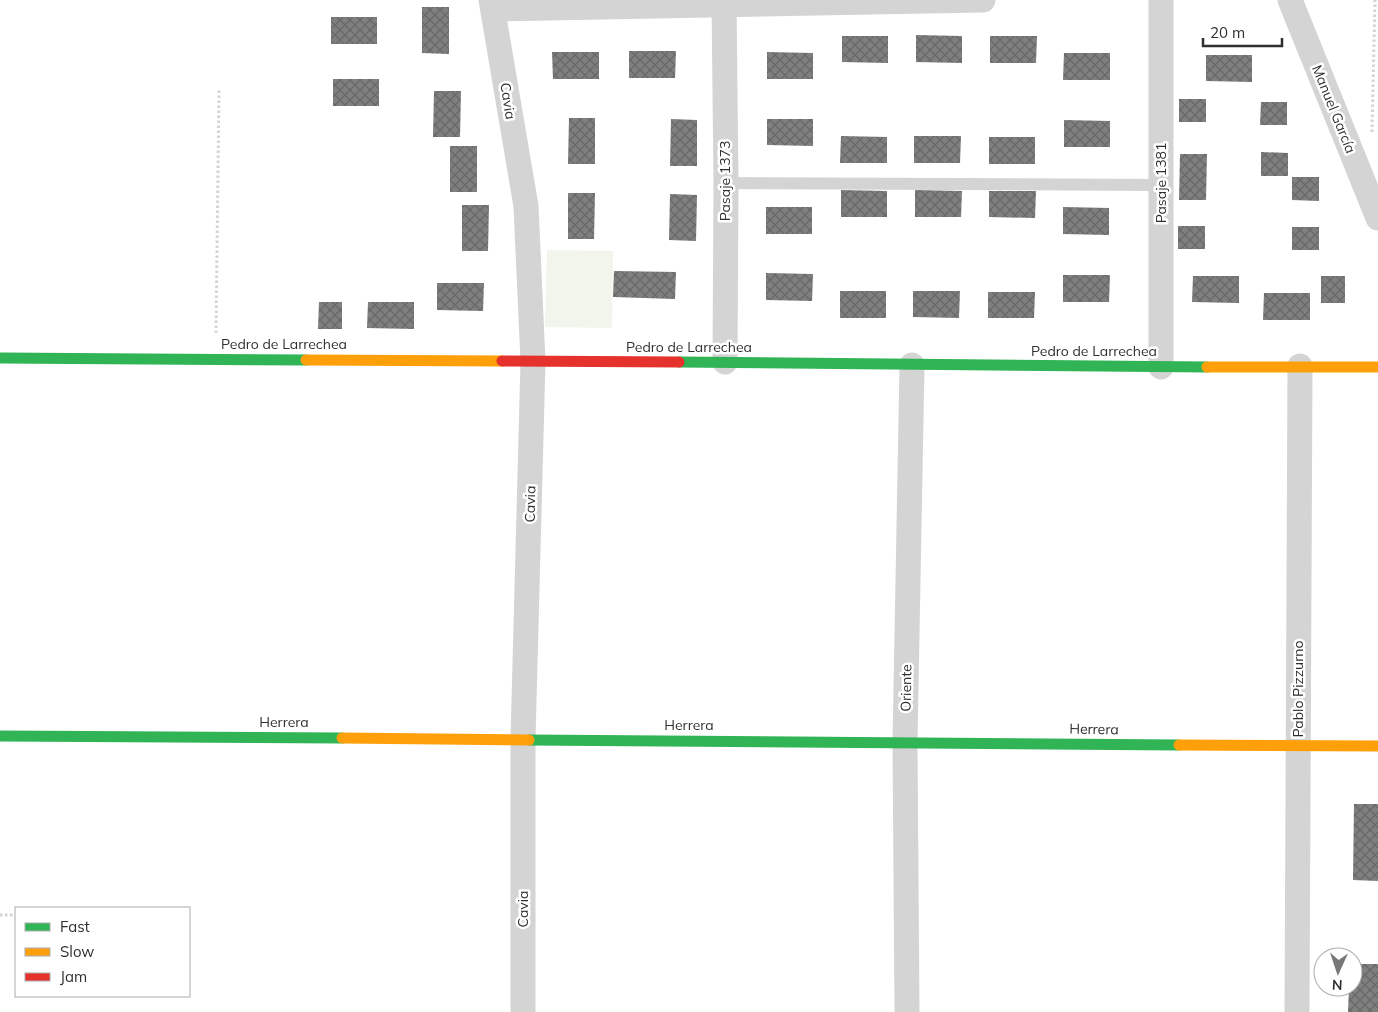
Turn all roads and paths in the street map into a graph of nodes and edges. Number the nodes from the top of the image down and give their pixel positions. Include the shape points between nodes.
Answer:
1 (983, 0) edge
2 (1161, 0) edge
3 (1290, 0) edge
4 (1375, 0) edge
5 (724, 2) edge
6 (492, 4) edge
7 (219, 90) dead end
8 (1372, 134) dead end
9 (726, 182) junction
10 (1161, 185) junction
11 (1378, 218) edge
12 (0, 358) edge
13 (215, 359) junction
14 (533, 361) junction
15 (725, 362) junction
16 (912, 365) junction
17 (1300, 366) junction
18 (1161, 367) junction
19 (1378, 367) edge
20 (0, 736) edge
21 (524, 739) junction
22 (905, 742) junction
23 (1298, 746) junction
24 (1378, 746) edge
25 (0, 915) edge
26 (15, 915) edge
27 (523, 1012) edge
28 (907, 1012) edge
29 (1297, 1012) edge

1 - 5 street
2 - 10 street, Pasaje 1381
3 - 11 street, Manuel García
4 - 8 path
5 - 6 street
5 - 9 street, Pasaje 1373
6 - 14 street, Cavia via 526,206
7 - 13 path
9 - 10 lane
9 - 15 street, Pasaje 1373
10 - 18 street, Pasaje 1381
12 - 13 street, Pedro de Larrechea
13 - 14 street, Pedro de Larrechea
14 - 15 street, Pedro de Larrechea
14 - 21 street, Cavia
15 - 16 street, Pedro de Larrechea
16 - 18 street, Pedro de Larrechea
16 - 22 street, Oriente
17 - 18 street, Pedro de Larrechea
17 - 19 street, Pedro de Larrechea
17 - 23 street, Pablo Pizzurno
20 - 21 street, Herrera
21 - 22 street, Herrera
21 - 27 street, Cavia
22 - 23 street, Herrera
22 - 28 street, Oriente
23 - 24 street, Herrera
23 - 29 street, Pablo Pizzurno
25 - 26 path

